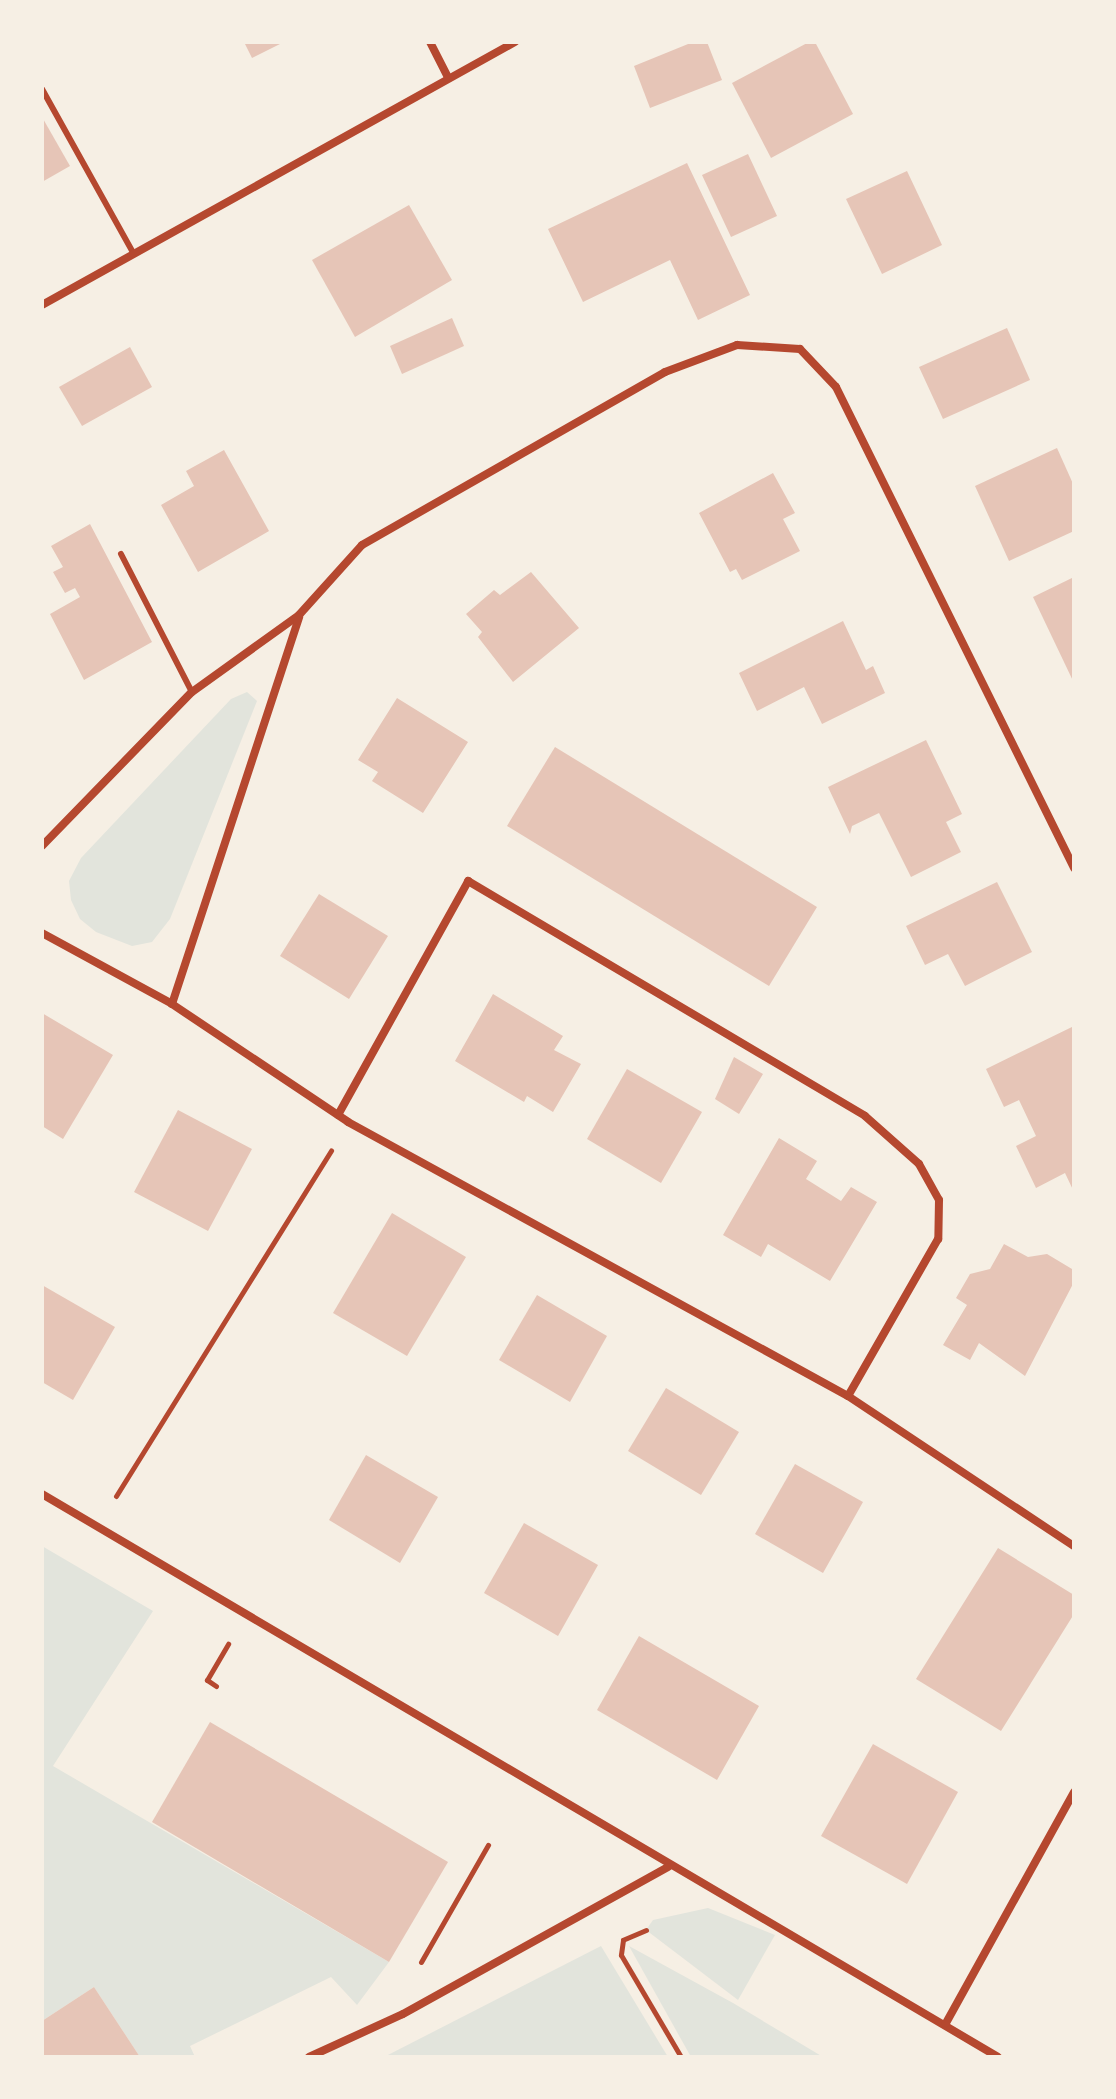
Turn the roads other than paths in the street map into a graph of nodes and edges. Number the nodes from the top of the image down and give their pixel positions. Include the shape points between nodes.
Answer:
1 (430, 42) edge
2 (515, 42) edge
3 (447, 76) junction
4 (42, 89) edge
5 (134, 254) junction
6 (42, 305) edge
7 (121, 554) dead end
8 (299, 615) junction
9 (192, 692) junction
10 (42, 846) edge
11 (1074, 868) edge
12 (42, 933) edge
13 (172, 1004) junction
14 (338, 1115) junction
15 (848, 1396) junction
16 (42, 1494) edge
17 (1074, 1546) edge
18 (1074, 1792) edge
19 (668, 1867) junction
20 (946, 2023) junction
21 (309, 2057) edge
22 (998, 2057) edge

1 - 3 street
2 - 3 street
3 - 5 street
4 - 5 lane
5 - 6 street
7 - 9 lane
8 - 9 street
8 - 11 street via 362,545 665,372 737,345 800,349 836,387
8 - 13 street
9 - 10 street
12 - 13 street
13 - 14 street
14 - 15 street
14 - 15 street via 468,881 840,1100 919,1164 939,1200 938,1239
15 - 17 street
16 - 19 street
18 - 20 street
19 - 20 street
19 - 21 street via 403,2014
20 - 22 street

